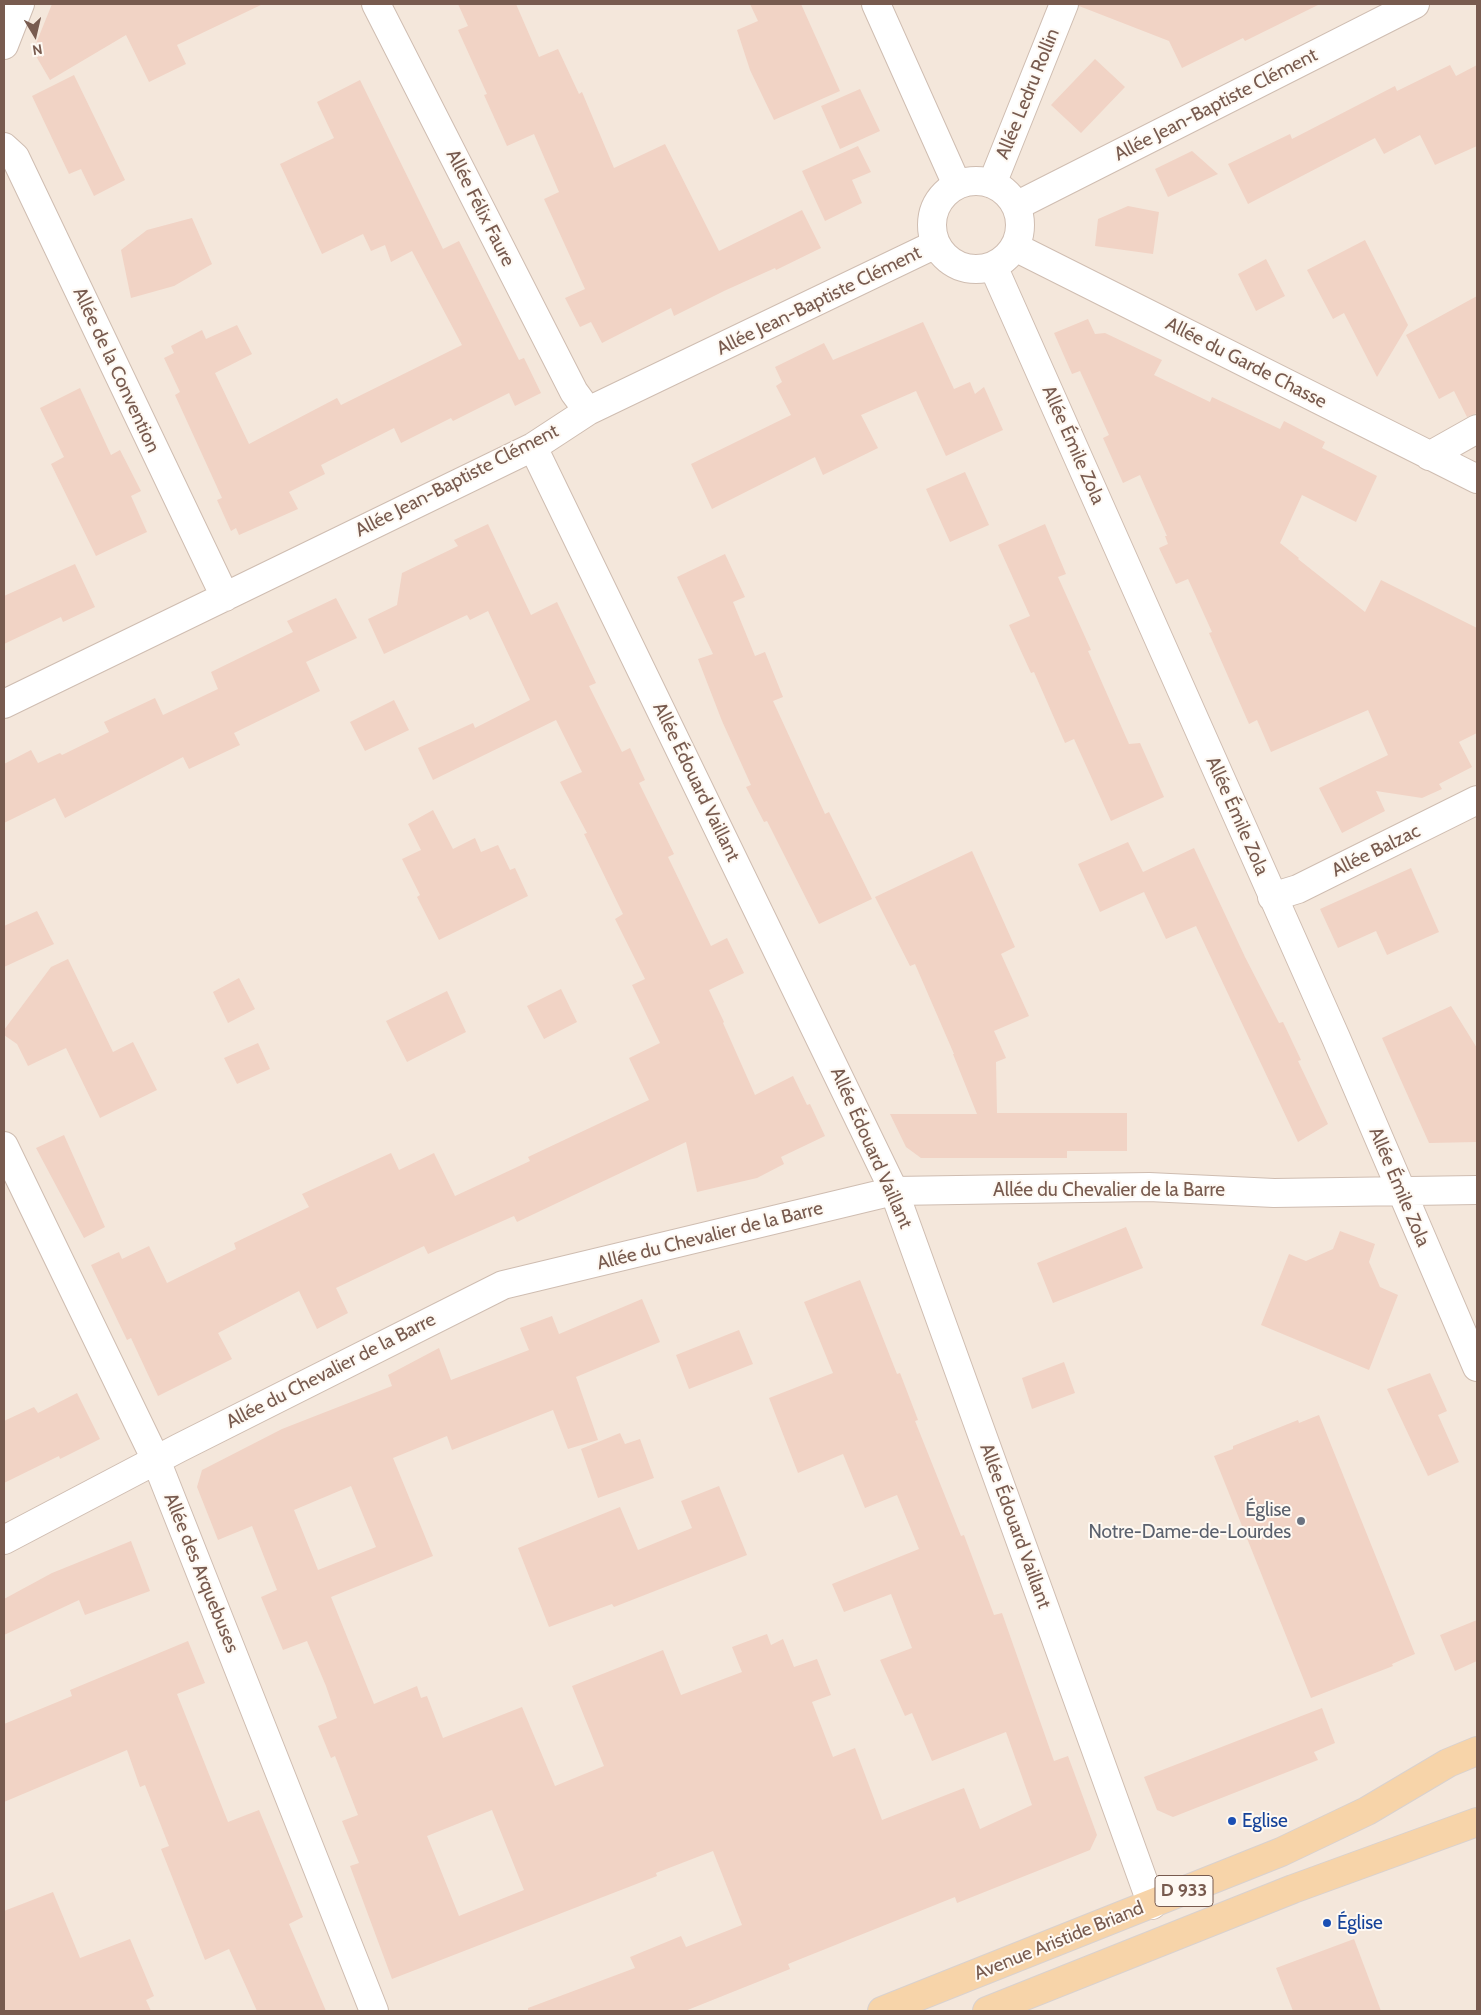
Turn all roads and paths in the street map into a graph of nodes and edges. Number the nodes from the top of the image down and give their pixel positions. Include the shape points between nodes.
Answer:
1 (20, 4) edge
2 (376, 4) edge
3 (876, 4) edge
4 (1064, 4) edge
5 (1416, 4) edge
6 (4, 46) edge
7 (4, 147) edge
8 (992, 184) junction
9 (957, 185) junction
10 (1016, 206) junction
11 (936, 244) junction
12 (1015, 247) junction
13 (993, 266) junction
14 (588, 411) junction
15 (1477, 429) edge
16 (533, 447) junction
17 (1429, 456) junction
18 (1477, 479) edge
19 (225, 597) junction
20 (4, 704) edge
21 (1477, 800) edge
22 (1272, 897) junction
23 (4, 1146) edge
24 (1400, 1190) junction
25 (1477, 1190) edge
26 (894, 1191) junction
27 (1477, 1367) edge
28 (156, 1460) junction
29 (4, 1540) edge
30 (1477, 1751) edge
31 (1477, 1822) edge
32 (1152, 1905) junction
33 (374, 2011) edge
34 (882, 2011) edge
35 (987, 2011) edge

1 - 6 street
2 - 14 street, Allée Félix Faure via 574,392
3 - 9 street
4 - 8 street, Allée Ledru Rollin
5 - 10 street, Allée Jean-Baptiste Clément
7 - 19 street, Allée de la Convention via 15,157
8 - 9 street via 981,181
8 - 10 street via 1002,189
9 - 11 street via 937,204 932,231
10 - 12 street via 1021,226
11 - 13 street via 949,260 967,269
11 - 14 street, Allée Jean-Baptiste Clément
12 - 13 street
12 - 17 street, Allée du Garde Chasse
13 - 22 street, Allée Émile Zola
14 - 16 street, Allée Jean-Baptiste Clément
15 - 17 street
16 - 19 street, Allée Jean-Baptiste Clément
16 - 26 street, Allée Édouard Vaillant
17 - 18 street, Allée du Garde Chasse
19 - 20 street, Allée Jean-Baptiste Clément
21 - 22 street, Allée Balzac via 1298,889
22 - 24 street, Allée Émile Zola
23 - 28 street, Allée des Arquebuses
24 - 25 street, Allée du Chevalier de la Barre
24 - 26 street, Allée du Chevalier de la Barre via 1274,1193 1149,1187
24 - 27 street, Allée Émile Zola
26 - 28 street, Allée du Chevalier de la Barre via 503,1285
26 - 32 street, Allée Édouard Vaillant
28 - 29 street, Allée du Chevalier de la Barre
28 - 33 street, Allée des Arquebuses
30 - 32 main road, Avenue Aristide Briand / D 933 via 1281,1852
31 - 35 main road, Avenue Aristide Briand / D 933 via 1293,1889
32 - 34 main road, Avenue Aristide Briand / D 933

